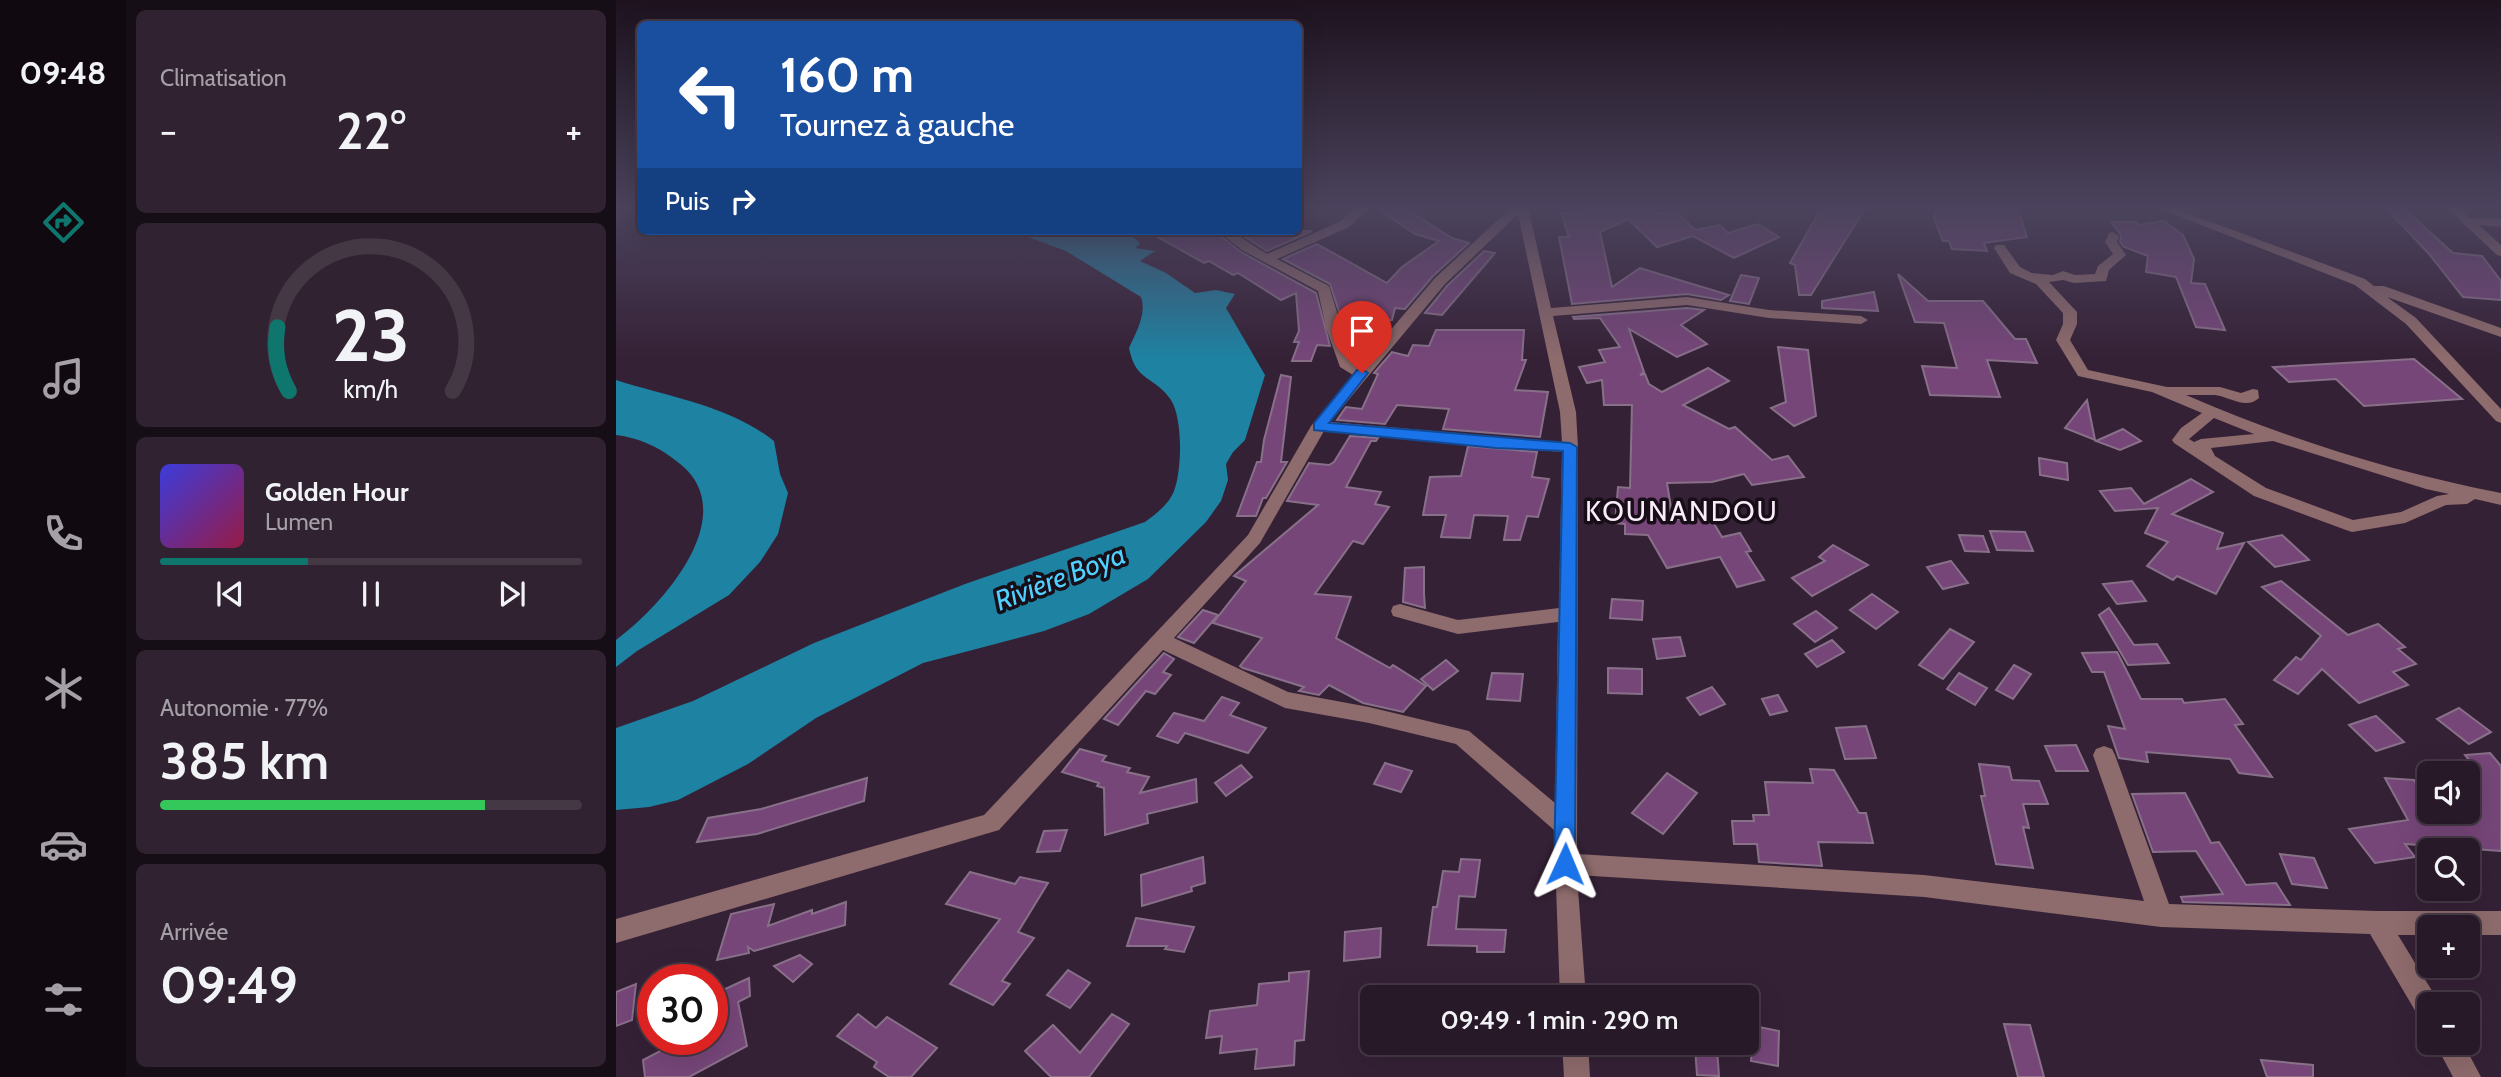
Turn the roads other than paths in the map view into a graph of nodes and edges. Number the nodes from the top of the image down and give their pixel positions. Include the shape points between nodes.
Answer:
1 (1464, 257) edge
2 (1533, 257) edge
3 (2006, 257) edge
4 (2117, 257) edge
5 (2294, 257) edge
6 (1268, 258) edge
7 (2028, 275) junction
8 (2360, 282) junction
9 (1546, 312) junction
10 (2456, 317) junction
11 (2501, 319) edge
12 (1861, 320) dead end
13 (2411, 321) junction
14 (2501, 333) edge
15 (1362, 373) junction
16 (2162, 391) junction
17 (2253, 393) dead end
18 (2213, 412) junction
19 (2501, 418) edge
20 (1319, 426) junction
21 (2278, 437) junction
22 (1570, 447) junction
23 (2211, 462) junction
24 (2481, 496) junction
25 (2501, 499) edge
26 (1399, 611) dead end
27 (1569, 614) junction
28 (1161, 640) junction
29 (2104, 755) dead end
30 (1565, 825) junction
31 (1565, 864) junction
32 (2161, 915) junction
33 (2377, 923) junction
34 (2501, 923) edge
35 (616, 931) edge
36 (1572, 985) edge
37 (2418, 992) edge
38 (1576, 1055) edge
39 (2455, 1055) edge
40 (1577, 1077) edge
41 (2468, 1077) edge

1 - 15 street
2 - 9 street
3 - 7 street via 2015,270
4 - 7 street via 2101,278
5 - 8 street
6 - 15 street via 1324,289 1347,367
7 - 16 street via 2041,281 2070,312 2063,340 2083,373
8 - 10 street
8 - 13 street
9 - 12 street via 1688,301 1769,314
9 - 22 street via 1568,412
10 - 11 street
10 - 13 street
10 - 14 street
13 - 19 street
15 - 20 street
16 - 17 street via 2220,391 2239,398 2251,398
16 - 18 street
18 - 21 street
18 - 23 street via 2179,440
20 - 22 street
20 - 28 street via 1254,539
21 - 23 street via 2201,444
21 - 24 street
22 - 27 street
23 - 24 street via 2282,502 2351,526 2405,517 2444,500
24 - 25 street
26 - 27 street via 1458,627
27 - 30 street
28 - 30 street via 1285,701 1462,737
28 - 35 street via 991,823
29 - 32 street
30 - 31 street
31 - 32 street via 1924,886
31 - 36 street
32 - 33 street
33 - 34 street
33 - 37 street
38 - 40 street
39 - 41 street

